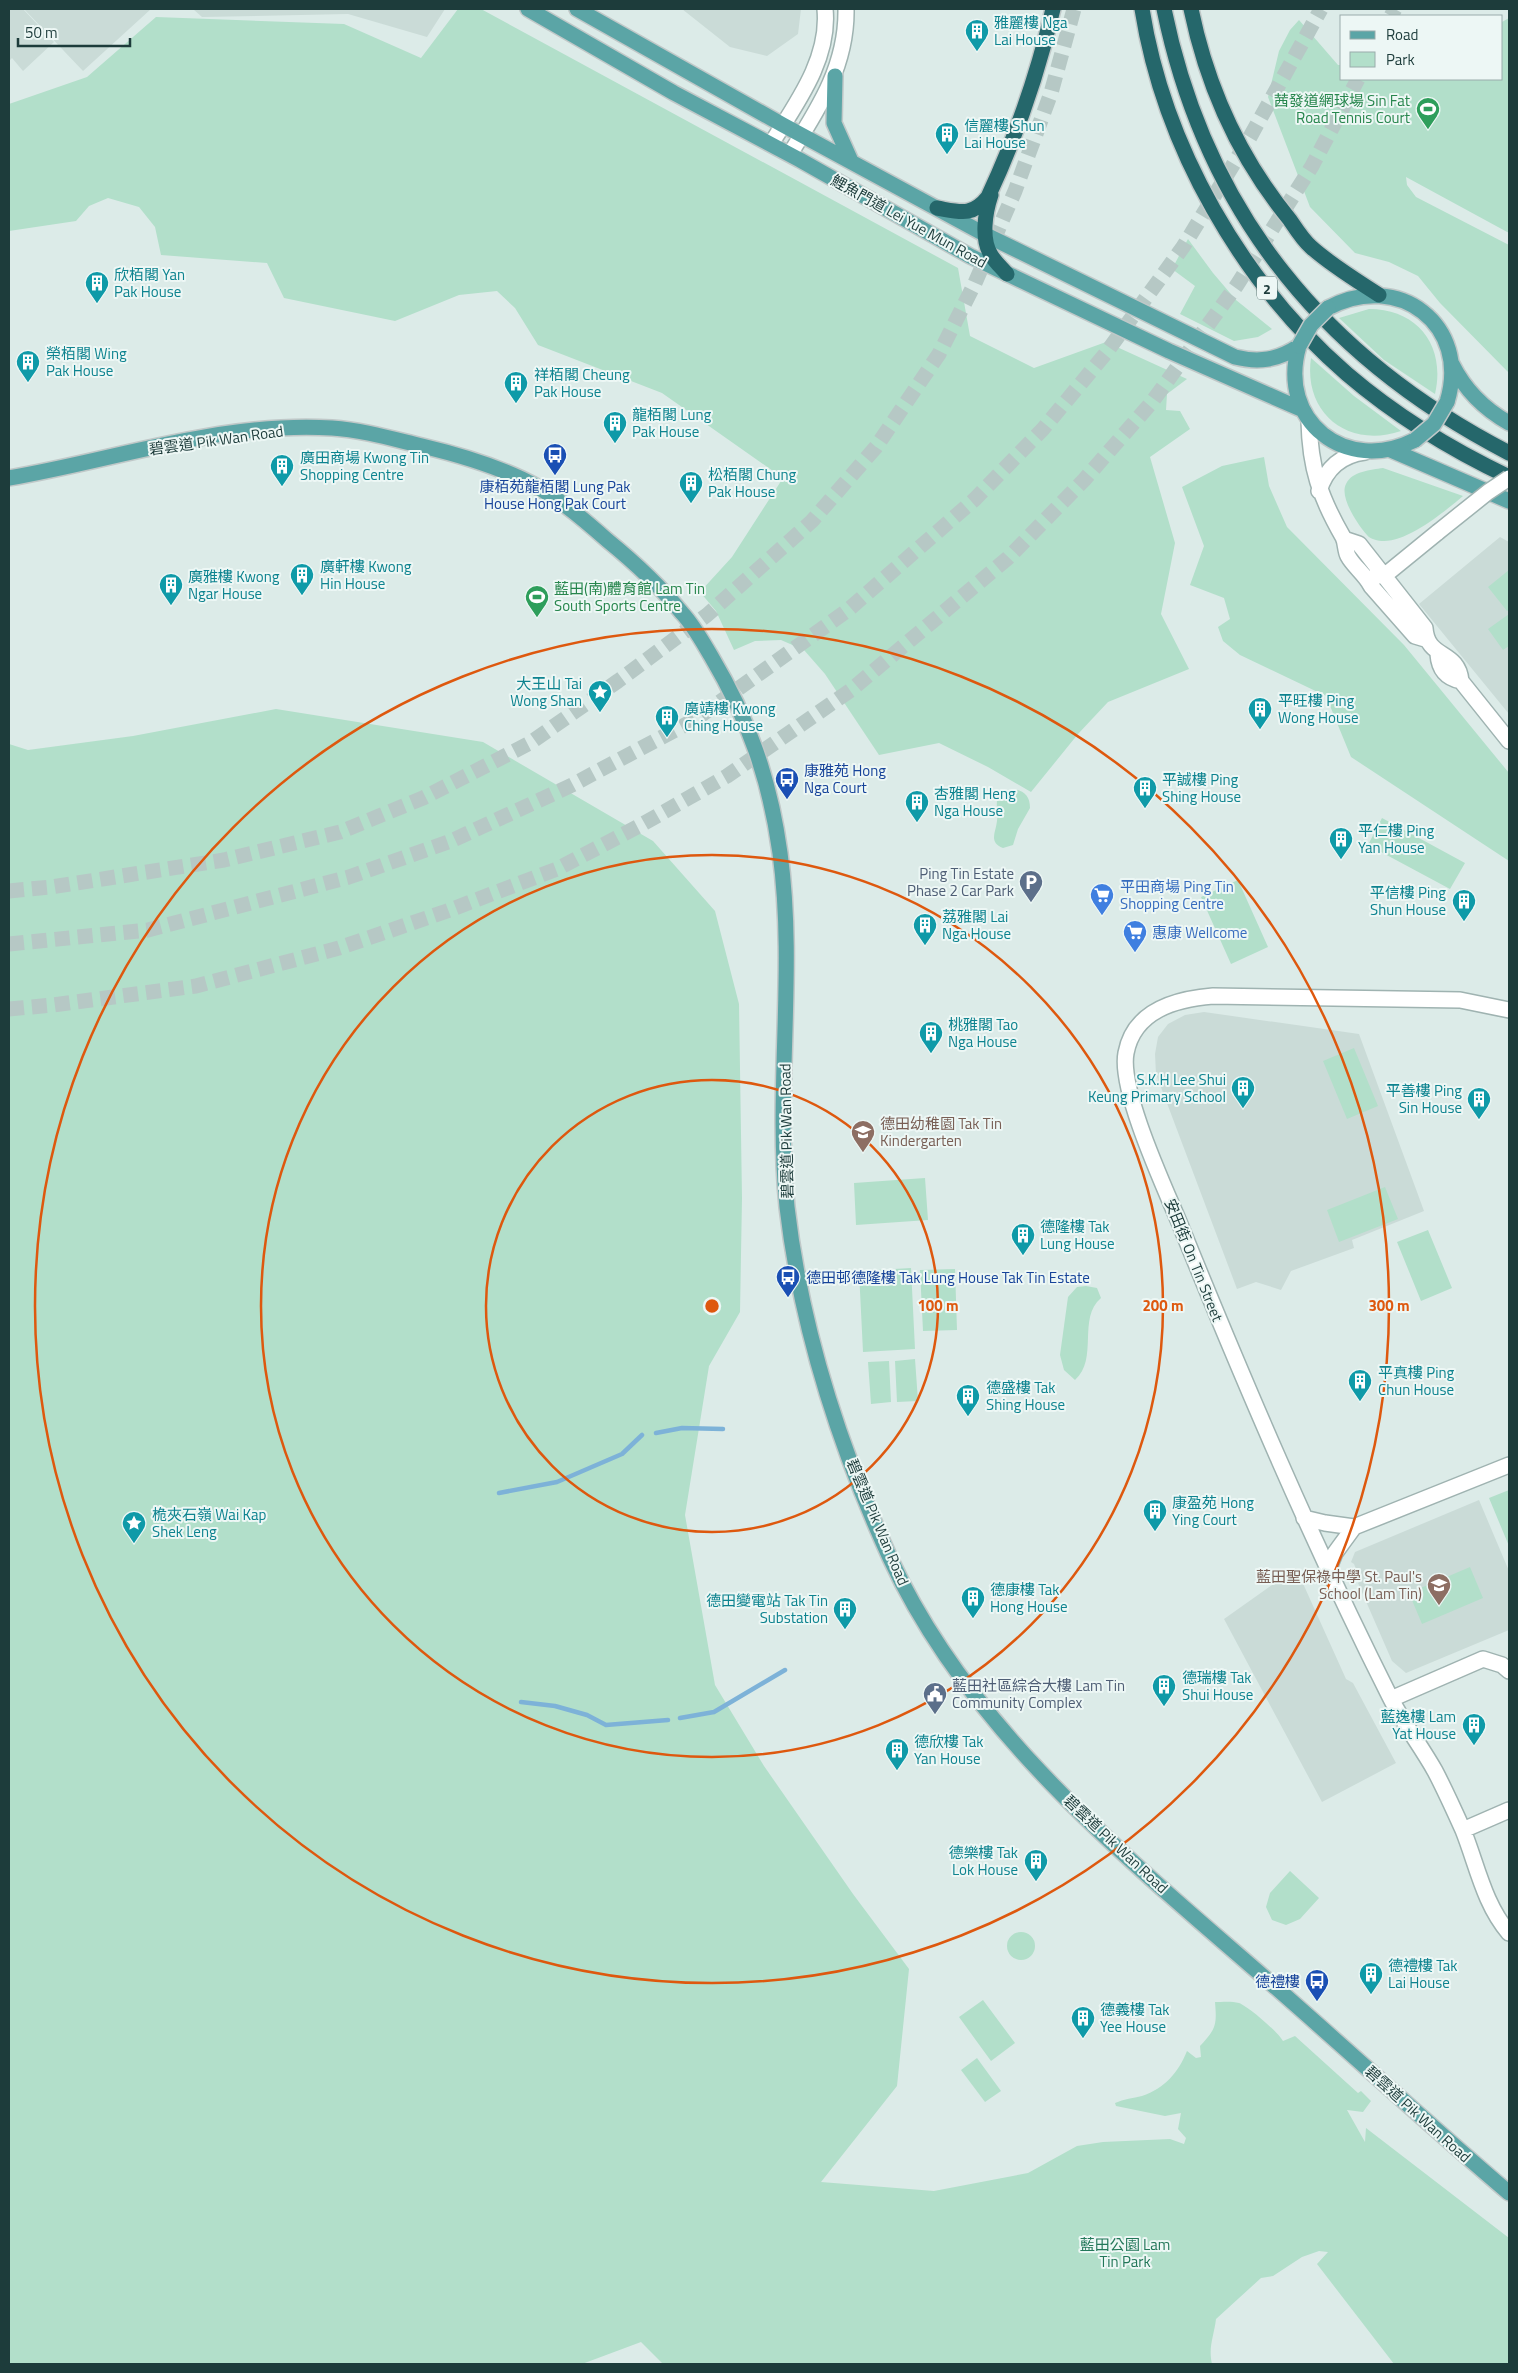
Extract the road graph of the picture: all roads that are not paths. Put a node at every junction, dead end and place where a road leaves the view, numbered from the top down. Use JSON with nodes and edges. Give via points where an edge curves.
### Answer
{"nodes":[{"id":1,"x":528,"y":9,"type":"edge"},
{"id":2,"x":577,"y":9,"type":"edge"},
{"id":3,"x":825,"y":9,"type":"edge"},
{"id":4,"x":846,"y":9,"type":"edge"},
{"id":5,"x":1053,"y":9,"type":"edge"},
{"id":6,"x":1142,"y":9,"type":"edge"},
{"id":7,"x":1164,"y":9,"type":"edge"},
{"id":8,"x":1191,"y":9,"type":"edge"},
{"id":9,"x":835,"y":76,"type":"junction"},
{"id":10,"x":783,"y":125,"type":"junction"},
{"id":11,"x":802,"y":136,"type":"junction"},
{"id":12,"x":771,"y":144,"type":"junction"},
{"id":13,"x":790,"y":154,"type":"junction"},
{"id":14,"x":851,"y":162,"type":"junction"},
{"id":15,"x":994,"y":185,"type":"junction"},
{"id":16,"x":937,"y":208,"type":"junction"},
{"id":17,"x":986,"y":235,"type":"junction"},
{"id":18,"x":1007,"y":274,"type":"junction"},
{"id":19,"x":1379,"y":295,"type":"junction"},
{"id":20,"x":1299,"y":346,"type":"junction"},
{"id":21,"x":1452,"y":363,"type":"junction"},
{"id":22,"x":1306,"y":415,"type":"junction"},
{"id":23,"x":1509,"y":423,"type":"edge"},
{"id":24,"x":1391,"y":450,"type":"junction"},
{"id":25,"x":1365,"y":452,"type":"junction"},
{"id":26,"x":1509,"y":453,"type":"edge"},
{"id":27,"x":1509,"y":477,"type":"edge"},
{"id":28,"x":9,"y":478,"type":"edge"},
{"id":29,"x":1319,"y":491,"type":"junction"},
{"id":30,"x":1509,"y":501,"type":"edge"},
{"id":31,"x":1344,"y":539,"type":"junction"},
{"id":32,"x":1366,"y":576,"type":"junction"},
{"id":33,"x":1384,"y":576,"type":"junction"},
{"id":34,"x":1426,"y":639,"type":"junction"},
{"id":35,"x":1509,"y":741,"type":"edge"},
{"id":36,"x":1509,"y":1010,"type":"edge"},
{"id":37,"x":1509,"y":1465,"type":"edge"},
{"id":38,"x":1304,"y":1518,"type":"junction"},
{"id":39,"x":1354,"y":1527,"type":"junction"},
{"id":40,"x":1329,"y":1568,"type":"junction"},
{"id":41,"x":1509,"y":1671,"type":"edge"},
{"id":42,"x":1391,"y":1699,"type":"junction"},
{"id":43,"x":1509,"y":1810,"type":"edge"},
{"id":44,"x":1463,"y":1830,"type":"junction"},
{"id":45,"x":1509,"y":1933,"type":"edge"},
{"id":46,"x":1509,"y":2193,"type":"edge"}],
"edges":[{"from":1,"to":12,"type":"main road","name":"鯉魚門道 Lei Yue Mun Road","via":[[674,93]]},
{"from":2,"to":10,"type":"main road","name":"鯉魚門道 Lei Yue Mun Road"},
{"from":3,"to":10,"type":"street","via":[[822,46],[815,68]]},
{"from":4,"to":9,"type":"street","via":[[844,41]]},
{"from":5,"to":15,"type":"highway","via":[[1024,109]]},
{"from":6,"to":27,"type":"highway","number":"2","via":[[1160,82],[1185,149],[1217,215],[1271,293],[1319,347],[1368,390],[1410,421]]},
{"from":7,"to":26,"type":"highway","number":"2","via":[[1180,76],[1204,141],[1266,250],[1347,343],[1384,375],[1473,434]]},
{"from":8,"to":19,"type":"highway","via":[[1216,95],[1260,182],[1310,247]]},
{"from":9,"to":11,"type":"street"},
{"from":9,"to":14,"type":"main road","via":[[834,123]]},
{"from":10,"to":11,"type":"main road","name":"鯉魚門道 Lei Yue Mun Road"},
{"from":10,"to":12,"type":"street"},
{"from":11,"to":13,"type":"street"},
{"from":11,"to":14,"type":"main road","name":"鯉魚門道 Lei Yue Mun Road"},
{"from":12,"to":13,"type":"main road","name":"鯉魚門道 Lei Yue Mun Road"},
{"from":13,"to":18,"type":"main road","name":"鯉魚門道 Lei Yue Mun Road"},
{"from":14,"to":16,"type":"main road","name":"鯉魚門道 Lei Yue Mun Road"},
{"from":15,"to":16,"type":"highway","via":[[981,206],[970,212]]},
{"from":15,"to":17,"type":"highway","via":[[986,213]]},
{"from":16,"to":17,"type":"main road","name":"鯉魚門道 Lei Yue Mun Road"},
{"from":17,"to":18,"type":"highway","via":[[991,255]]},
{"from":17,"to":20,"type":"main road","name":"鯉魚門道 Lei Yue Mun Road","via":[[1235,357],[1266,360],[1285,355]]},
{"from":18,"to":22,"type":"main road","name":"鯉魚門道 Lei Yue Mun Road"},
{"from":19,"to":20,"type":"main road","bridge":true,"via":[[1353,297],[1328,308],[1311,325]]},
{"from":19,"to":21,"type":"main road","via":[[1405,301],[1428,316],[1444,337]]},
{"from":20,"to":22,"type":"main road","via":[[1294,372],[1298,398]]},
{"from":21,"to":23,"type":"main road","via":[[1473,396]]},
{"from":21,"to":24,"type":"main road","bridge":true,"via":[[1451,389],[1434,424],[1415,440]]},
{"from":22,"to":25,"type":"main road","via":[[1318,430],[1340,445]]},
{"from":22,"to":29,"type":"street"},
{"from":24,"to":25,"type":"main road"},
{"from":24,"to":30,"type":"main road"},
{"from":25,"to":29,"type":"street","via":[[1349,455],[1335,464]]},
{"from":27,"to":33,"type":"street","bridge":true},
{"from":28,"to":46,"type":"main road","name":"碧雲道 Pik Wan Road","via":[[187,440],[235,434],[331,428],[368,434],[468,459],[518,477],[542,490],[638,566],[683,614],[723,676],[747,723],[763,768],[780,851],[787,943],[783,1101],[788,1208],[809,1328],[824,1379],[858,1480],[901,1580],[979,1700],[1082,1814]]},
{"from":29,"to":31,"type":"street"},
{"from":31,"to":32,"type":"street","via":[[1347,555]]},
{"from":31,"to":33,"type":"street","via":[[1360,544]]},
{"from":32,"to":33,"type":"street"},
{"from":32,"to":34,"type":"street","via":[[1415,636]]},
{"from":33,"to":34,"type":"street","via":[[1425,628]]},
{"from":34,"to":35,"type":"street","via":[[1438,654],[1438,664],[1450,679],[1460,681]]},
{"from":36,"to":38,"type":"street","name":"安田街 On Tin Street","via":[[1460,1000],[1213,996],[1184,998],[1163,1006],[1146,1016],[1133,1031],[1125,1054],[1127,1086],[1133,1104],[1219,1320]]},
{"from":37,"to":39,"type":"street"},
{"from":38,"to":39,"type":"street"},
{"from":38,"to":40,"type":"street","name":"安田街 On Tin Street"},
{"from":39,"to":40,"type":"street","via":[[1335,1553]]},
{"from":40,"to":42,"type":"street","name":"安田街 On Tin Street"},
{"from":41,"to":42,"type":"street","via":[[1502,1665],[1483,1659]]},
{"from":42,"to":44,"type":"street","name":"安田街 On Tin Street","via":[[1435,1772]]},
{"from":43,"to":44,"type":"street"},
{"from":44,"to":45,"type":"street","name":"安田街 On Tin Street","via":[[1492,1908]]}]}
